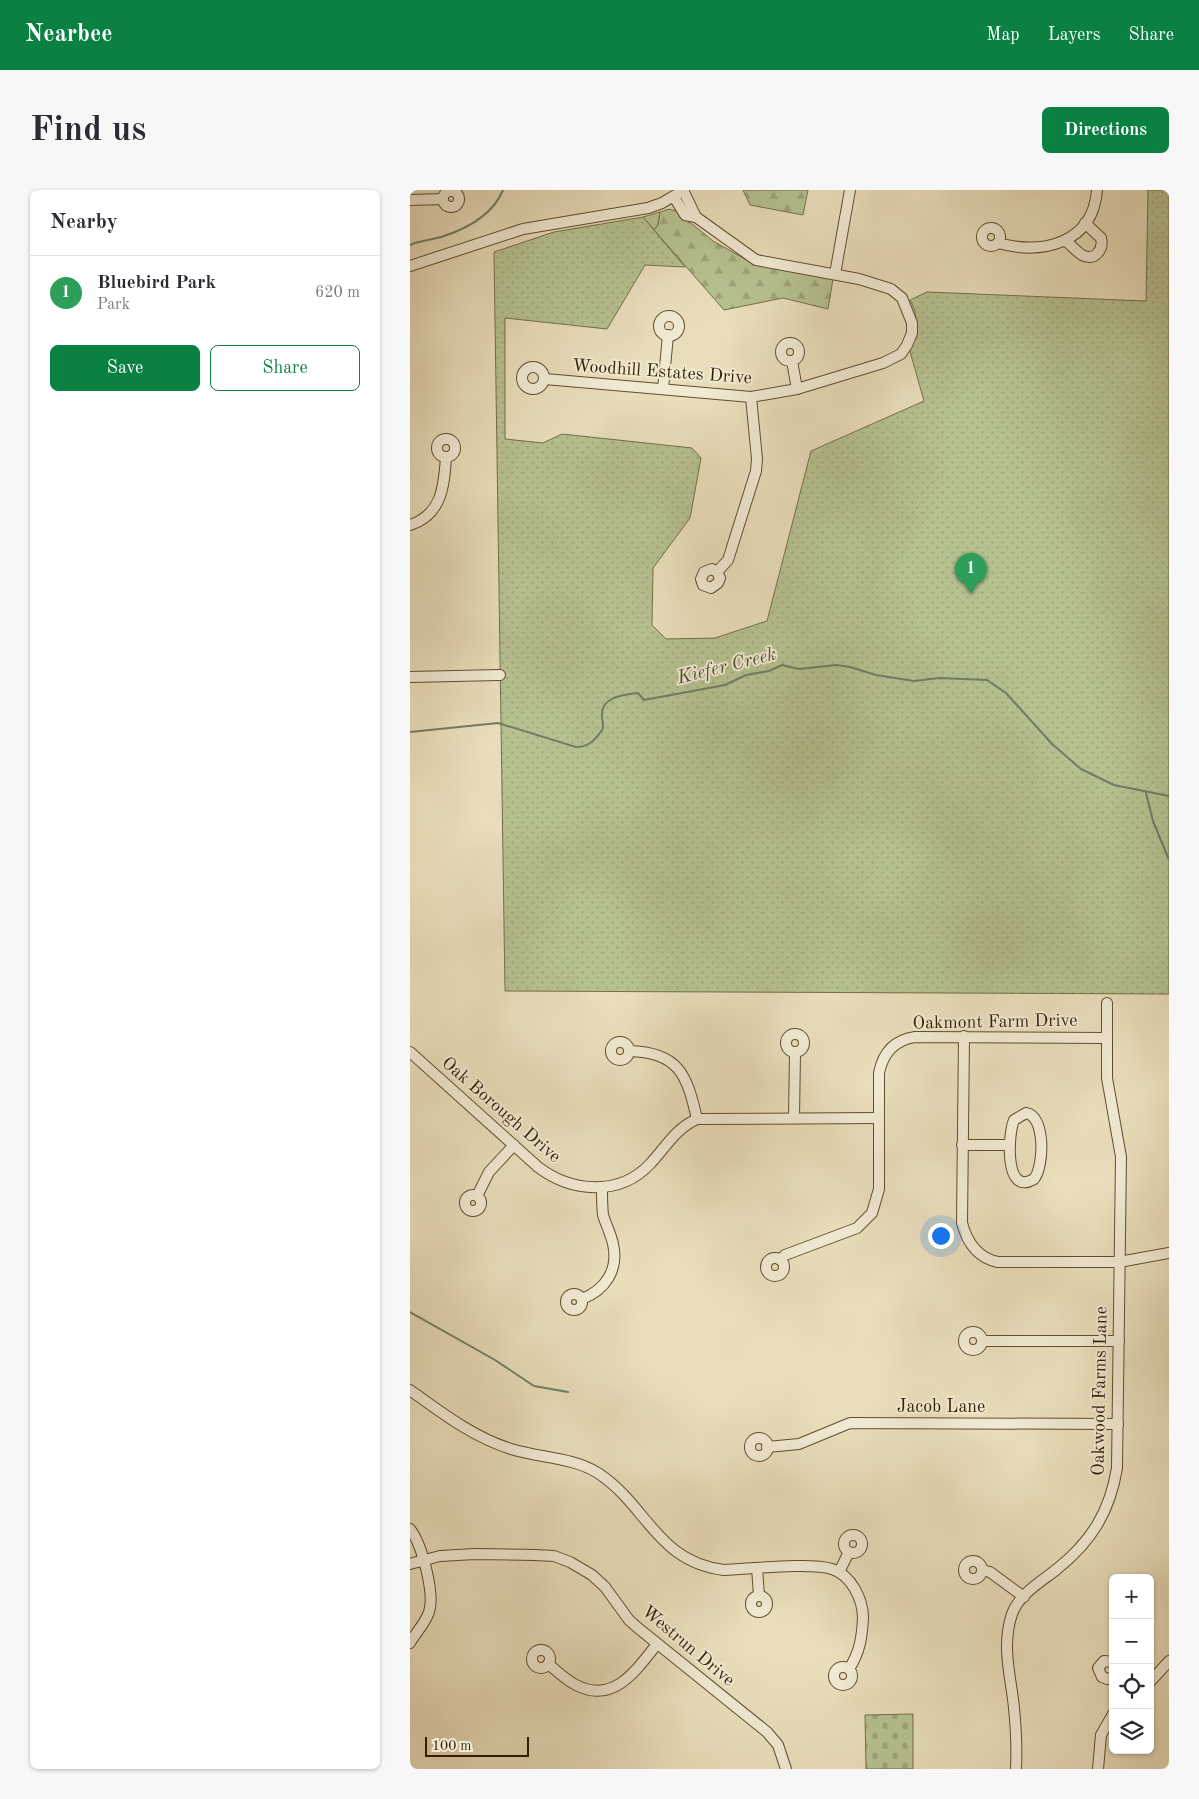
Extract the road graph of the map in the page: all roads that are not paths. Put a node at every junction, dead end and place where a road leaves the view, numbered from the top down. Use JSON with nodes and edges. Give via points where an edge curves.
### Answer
{"nodes":[{"id":1,"x":683,"y":190,"type":"edge"},
{"id":2,"x":850,"y":190,"type":"edge"},
{"id":3,"x":1097,"y":190,"type":"edge"},
{"id":4,"x":674,"y":197,"type":"junction"},
{"id":5,"x":443,"y":199,"type":"dead end"},
{"id":6,"x":410,"y":200,"type":"edge"},
{"id":7,"x":696,"y":217,"type":"junction"},
{"id":8,"x":1085,"y":223,"type":"junction"},
{"id":9,"x":1066,"y":241,"type":"junction"},
{"id":10,"x":998,"y":243,"type":"dead end"},
{"id":11,"x":410,"y":266,"type":"edge"},
{"id":12,"x":835,"y":274,"type":"junction"},
{"id":13,"x":668,"y":335,"type":"dead end"},
{"id":14,"x":792,"y":361,"type":"dead end"},
{"id":15,"x":545,"y":379,"type":"dead end"},
{"id":16,"x":663,"y":389,"type":"junction"},
{"id":17,"x":797,"y":389,"type":"junction"},
{"id":18,"x":751,"y":397,"type":"junction"},
{"id":19,"x":446,"y":457,"type":"dead end"},
{"id":20,"x":410,"y":525,"type":"edge"},
{"id":21,"x":703,"y":585,"type":"dead end"},
{"id":22,"x":500,"y":676,"type":"dead end"},
{"id":23,"x":410,"y":677,"type":"edge"},
{"id":24,"x":1107,"y":1003,"type":"dead end"},
{"id":25,"x":964,"y":1036,"type":"junction"},
{"id":26,"x":1106,"y":1038,"type":"junction"},
{"id":27,"x":629,"y":1051,"type":"dead end"},
{"id":28,"x":795,"y":1052,"type":"dead end"},
{"id":29,"x":412,"y":1058,"type":"edge"},
{"id":30,"x":697,"y":1118,"type":"junction"},
{"id":31,"x":794,"y":1118,"type":"junction"},
{"id":32,"x":879,"y":1118,"type":"junction"},
{"id":33,"x":514,"y":1145,"type":"junction"},
{"id":34,"x":962,"y":1145,"type":"junction"},
{"id":35,"x":1010,"y":1145,"type":"junction"},
{"id":36,"x":602,"y":1188,"type":"junction"},
{"id":37,"x":477,"y":1196,"type":"dead end"},
{"id":38,"x":1169,"y":1254,"type":"edge"},
{"id":39,"x":780,"y":1260,"type":"dead end"},
{"id":40,"x":1119,"y":1262,"type":"junction"},
{"id":41,"x":582,"y":1299,"type":"dead end"},
{"id":42,"x":982,"y":1341,"type":"dead end"},
{"id":43,"x":1119,"y":1341,"type":"junction"},
{"id":44,"x":410,"y":1390,"type":"edge"},
{"id":45,"x":1118,"y":1424,"type":"junction"},
{"id":46,"x":768,"y":1447,"type":"dead end"},
{"id":47,"x":410,"y":1529,"type":"edge"},
{"id":48,"x":849,"y":1552,"type":"dead end"},
{"id":49,"x":422,"y":1560,"type":"junction"},
{"id":50,"x":410,"y":1564,"type":"edge"},
{"id":51,"x":757,"y":1568,"type":"junction"},
{"id":52,"x":982,"y":1570,"type":"dead end"},
{"id":53,"x":839,"y":1572,"type":"junction"},
{"id":54,"x":759,"y":1595,"type":"dead end"},
{"id":55,"x":1024,"y":1597,"type":"junction"},
{"id":56,"x":410,"y":1642,"type":"edge"},
{"id":57,"x":657,"y":1644,"type":"junction"},
{"id":58,"x":1169,"y":1661,"type":"edge"},
{"id":59,"x":1109,"y":1662,"type":"edge"},
{"id":60,"x":548,"y":1664,"type":"dead end"},
{"id":61,"x":849,"y":1668,"type":"dead end"},
{"id":62,"x":1154,"y":1678,"type":"edge"},
{"id":63,"x":1109,"y":1679,"type":"edge"},
{"id":64,"x":1109,"y":1721,"type":"edge"},
{"id":65,"x":786,"y":1769,"type":"edge"},
{"id":66,"x":1016,"y":1769,"type":"edge"},
{"id":67,"x":1098,"y":1769,"type":"edge"}],
"edges":[{"from":1,"to":4,"type":"street"},
{"from":1,"to":7,"type":"street"},
{"from":2,"to":12,"type":"street"},
{"from":3,"to":8,"type":"street","via":[[1093,209]]},
{"from":4,"to":7,"type":"street","name":"Woodhill Estates Drive","via":[[681,212]]},
{"from":4,"to":11,"type":"street","via":[[637,211],[523,229]]},
{"from":5,"to":6,"type":"street"},
{"from":7,"to":12,"type":"street","name":"Woodhill Estates Drive","via":[[756,260]]},
{"from":8,"to":9,"type":"street"},
{"from":8,"to":9,"type":"street","via":[[1101,238],[1100,251],[1092,257],[1082,255]]},
{"from":9,"to":10,"type":"street","via":[[1037,248],[1015,248]]},
{"from":12,"to":17,"type":"street","name":"Woodhill Estates Drive","via":[[891,288],[902,298],[912,323],[912,334],[904,349],[893,359]]},
{"from":13,"to":16,"type":"street"},
{"from":14,"to":17,"type":"street"},
{"from":15,"to":16,"type":"street","name":"Woodhill Estates Drive"},
{"from":16,"to":18,"type":"street","name":"Woodhill Estates Drive"},
{"from":17,"to":18,"type":"street","name":"Woodhill Estates Drive"},
{"from":18,"to":21,"type":"street","via":[[756,471],[728,560],[717,572],[720,578],[716,586]]},
{"from":19,"to":20,"type":"street","via":[[444,487],[436,507]]},
{"from":22,"to":23,"type":"street"},
{"from":24,"to":26,"type":"street","name":"Oakwood Farms Lane"},
{"from":25,"to":26,"type":"street","name":"Oakmont Farm Drive"},
{"from":25,"to":32,"type":"street","name":"Oakmont Farm Drive","via":[[906,1038],[890,1049],[879,1074]]},
{"from":25,"to":34,"type":"street"},
{"from":26,"to":40,"type":"street","name":"Oakwood Farms Lane","via":[[1108,1090],[1122,1158]]},
{"from":27,"to":30,"type":"street","via":[[661,1055],[677,1065],[690,1088]]},
{"from":28,"to":31,"type":"street"},
{"from":29,"to":33,"type":"street","name":"Oak Borough Drive"},
{"from":30,"to":31,"type":"street"},
{"from":30,"to":36,"type":"street","name":"Oak Borough Drive","via":[[681,1127],[650,1165],[629,1179]]},
{"from":31,"to":32,"type":"street"},
{"from":32,"to":39,"type":"street","name":"Oakmont Farm Drive","via":[[879,1189],[872,1213],[857,1228],[785,1255]]},
{"from":33,"to":36,"type":"street","name":"Oak Borough Drive","via":[[550,1176],[562,1182]]},
{"from":33,"to":37,"type":"street","via":[[489,1172]]},
{"from":34,"to":35,"type":"street"},
{"from":34,"to":40,"type":"street","via":[[962,1223],[969,1241],[983,1256],[998,1262]]},
{"from":35,"to":35,"type":"street","via":[[1011,1170],[1015,1177],[1025,1182],[1034,1179],[1040,1167],[1040,1129],[1031,1114],[1021,1114],[1014,1120]]},
{"from":36,"to":41,"type":"street","via":[[603,1213],[614,1246],[614,1264],[603,1286]]},
{"from":38,"to":40,"type":"street"},
{"from":40,"to":43,"type":"street","name":"Oakwood Farms Lane"},
{"from":42,"to":43,"type":"street"},
{"from":43,"to":45,"type":"street","name":"Oakwood Farms Lane"},
{"from":44,"to":51,"type":"street","via":[[467,1430],[499,1445],[575,1463],[598,1473],[622,1494],[666,1544],[685,1558],[712,1569]]},
{"from":45,"to":46,"type":"street","name":"Jacob Lane","via":[[850,1424],[798,1444]]},
{"from":45,"to":55,"type":"street","name":"Oakwood Farms Lane","via":[[1118,1468],[1099,1525],[1089,1540],[1035,1584]]},
{"from":47,"to":49,"type":"street"},
{"from":48,"to":53,"type":"street"},
{"from":49,"to":50,"type":"street","name":"Westrun Drive"},
{"from":49,"to":56,"type":"street","via":[[431,1604],[423,1625]]},
{"from":49,"to":57,"type":"street","name":"Westrun Drive","via":[[475,1554],[554,1556],[596,1578],[629,1620]]},
{"from":51,"to":53,"type":"street","via":[[819,1567]]},
{"from":51,"to":54,"type":"street"},
{"from":52,"to":55,"type":"street","via":[[990,1572]]},
{"from":53,"to":61,"type":"street","via":[[854,1588],[863,1609],[860,1648]]},
{"from":55,"to":66,"type":"street","name":"Oakwood Farms Lane","via":[[1013,1612],[1006,1646],[1014,1708]]},
{"from":57,"to":60,"type":"street","via":[[627,1680],[602,1691],[575,1685]]},
{"from":57,"to":65,"type":"street","name":"Westrun Drive","via":[[768,1732],[778,1745]]},
{"from":58,"to":62,"type":"street"},
{"from":59,"to":63,"type":"street","via":[[1104,1661],[1098,1668],[1102,1676]]},
{"from":64,"to":67,"type":"street","via":[[1101,1735]]}]}
